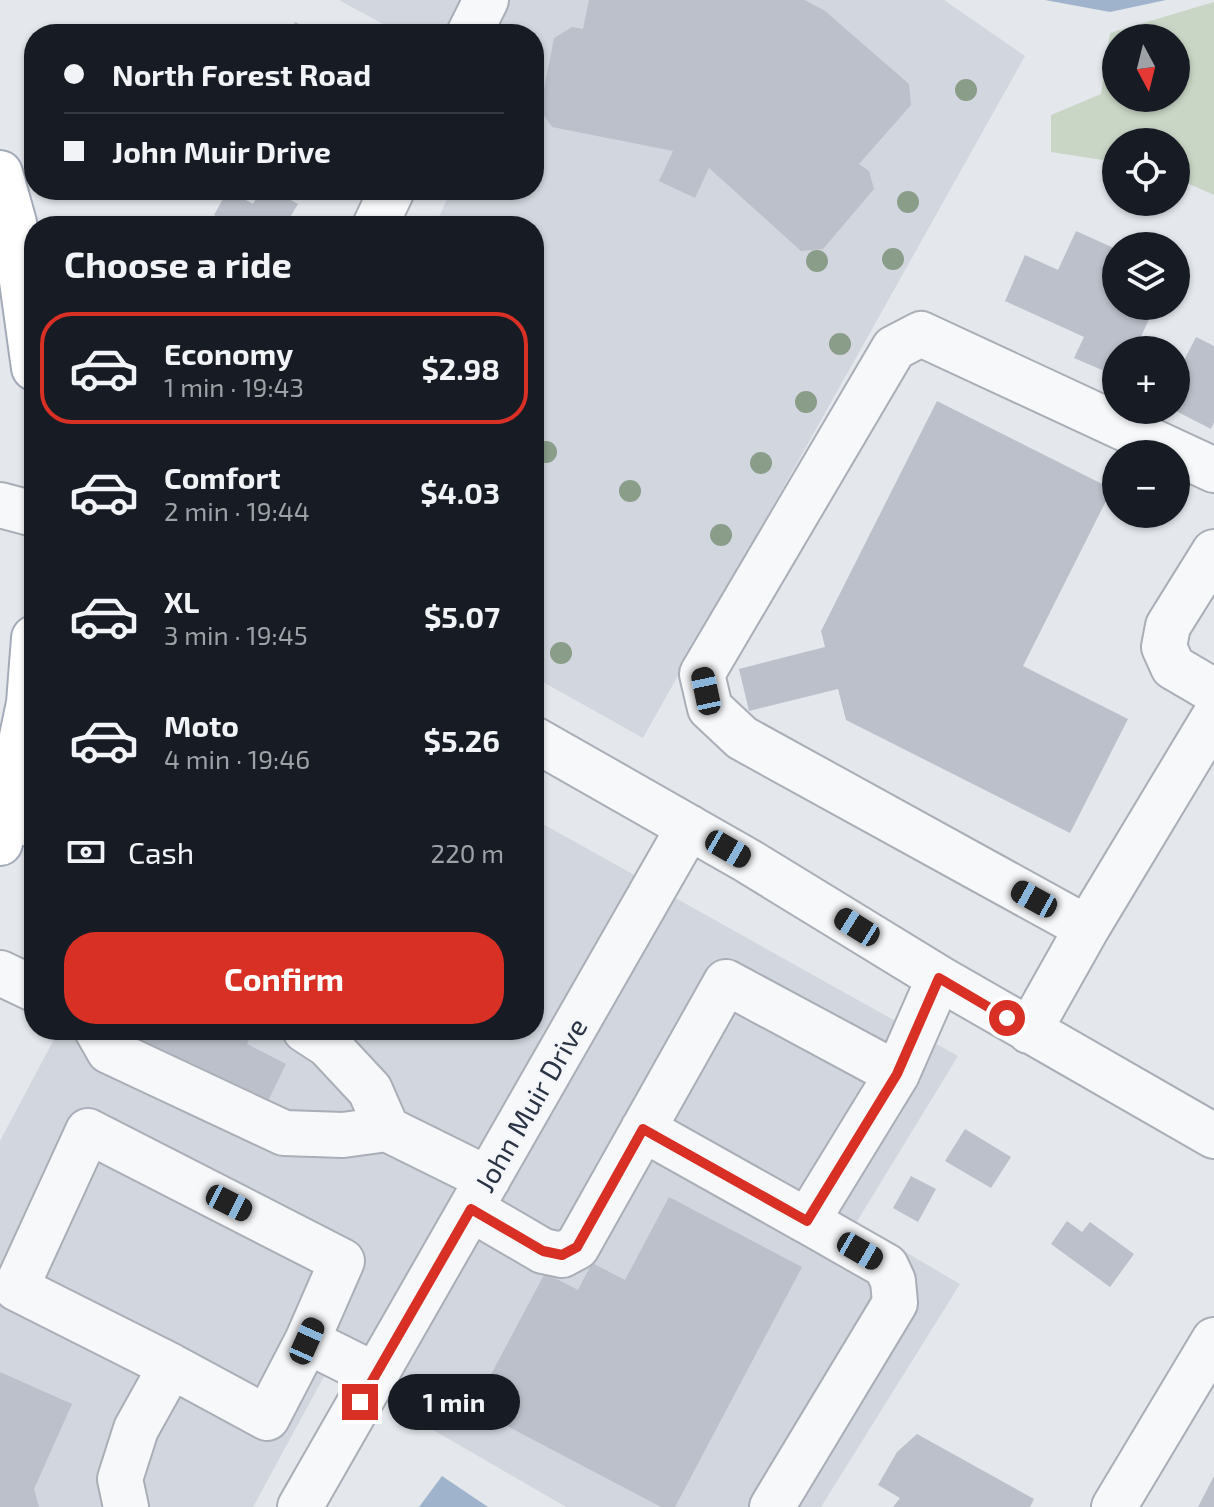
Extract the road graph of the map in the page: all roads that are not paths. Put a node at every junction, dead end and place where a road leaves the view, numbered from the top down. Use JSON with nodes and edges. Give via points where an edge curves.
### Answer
{"nodes":[{"id":1,"x":486,"y":0,"type":"edge"},
{"id":2,"x":474,"y":24,"type":"edge"},
{"id":3,"x":0,"y":173,"type":"edge"},
{"id":4,"x":24,"y":296,"type":"edge"},
{"id":5,"x":1214,"y":470,"type":"edge"},
{"id":6,"x":0,"y":505,"type":"edge"},
{"id":7,"x":24,"y":511,"type":"edge"},
{"id":8,"x":1214,"y":552,"type":"edge"},
{"id":9,"x":1214,"y":691,"type":"edge"},
{"id":10,"x":1214,"y":717,"type":"edge"},
{"id":11,"x":24,"y":742,"type":"edge"},
{"id":12,"x":544,"y":745,"type":"edge"},
{"id":13,"x":689,"y":827,"type":"junction"},
{"id":14,"x":13,"y":829,"type":"edge"},
{"id":15,"x":1087,"y":928,"type":"junction"},
{"id":16,"x":0,"y":973,"type":"edge"},
{"id":17,"x":939,"y":978,"type":"junction"},
{"id":18,"x":24,"y":984,"type":"edge"},
{"id":19,"x":1029,"y":1031,"type":"junction"},
{"id":20,"x":103,"y":1040,"type":"edge"},
{"id":21,"x":320,"y":1040,"type":"edge"},
{"id":22,"x":897,"y":1074,"type":"junction"},
{"id":23,"x":387,"y":1129,"type":"junction"},
{"id":24,"x":643,"y":1129,"type":"junction"},
{"id":25,"x":1214,"y":1136,"type":"edge"},
{"id":26,"x":480,"y":1194,"type":"junction"},
{"id":27,"x":807,"y":1221,"type":"junction"},
{"id":28,"x":1214,"y":1340,"type":"edge"},
{"id":29,"x":307,"y":1341,"type":"junction"},
{"id":30,"x":171,"y":1366,"type":"junction"},
{"id":31,"x":375,"y":1375,"type":"junction"},
{"id":32,"x":126,"y":1507,"type":"edge"},
{"id":33,"x":300,"y":1507,"type":"edge"},
{"id":34,"x":772,"y":1507,"type":"edge"},
{"id":35,"x":1114,"y":1507,"type":"edge"}],
"edges":[{"from":1,"to":2,"type":"street"},
{"from":3,"to":4,"type":"main road","via":[[14,223]]},
{"from":5,"to":15,"type":"street","via":[[921,334],[894,348],[702,674],[710,708],[742,738]]},
{"from":6,"to":7,"type":"street"},
{"from":8,"to":9,"type":"street","via":[[1168,626],[1164,647],[1173,667]]},
{"from":10,"to":15,"type":"street"},
{"from":11,"to":14,"type":"main road"},
{"from":12,"to":13,"type":"street"},
{"from":13,"to":17,"type":"street"},
{"from":13,"to":26,"type":"street","name":"John Muir Drive"},
{"from":15,"to":19,"type":"street"},
{"from":16,"to":18,"type":"street"},
{"from":17,"to":19,"type":"street"},
{"from":17,"to":22,"type":"street"},
{"from":19,"to":25,"type":"street"},
{"from":20,"to":23,"type":"street","via":[[109,1051],[284,1133],[343,1135]]},
{"from":21,"to":23,"type":"street","via":[[370,1090]]},
{"from":22,"to":24,"type":"street","via":[[726,982]]},
{"from":22,"to":27,"type":"street"},
{"from":23,"to":26,"type":"street"},
{"from":24,"to":26,"type":"street","via":[[577,1247],[562,1255],[543,1251]]},
{"from":24,"to":27,"type":"street"},
{"from":26,"to":31,"type":"street","name":"John Muir Drive"},
{"from":27,"to":34,"type":"street","via":[[886,1266],[895,1303]]},
{"from":28,"to":35,"type":"street"},
{"from":29,"to":30,"type":"street","via":[[267,1418]]},
{"from":29,"to":30,"type":"street","via":[[342,1261],[88,1131],[16,1288]]},
{"from":29,"to":31,"type":"street"},
{"from":30,"to":32,"type":"street","via":[[136,1429],[120,1479]]},
{"from":31,"to":33,"type":"street","name":"John Muir Drive"}]}
